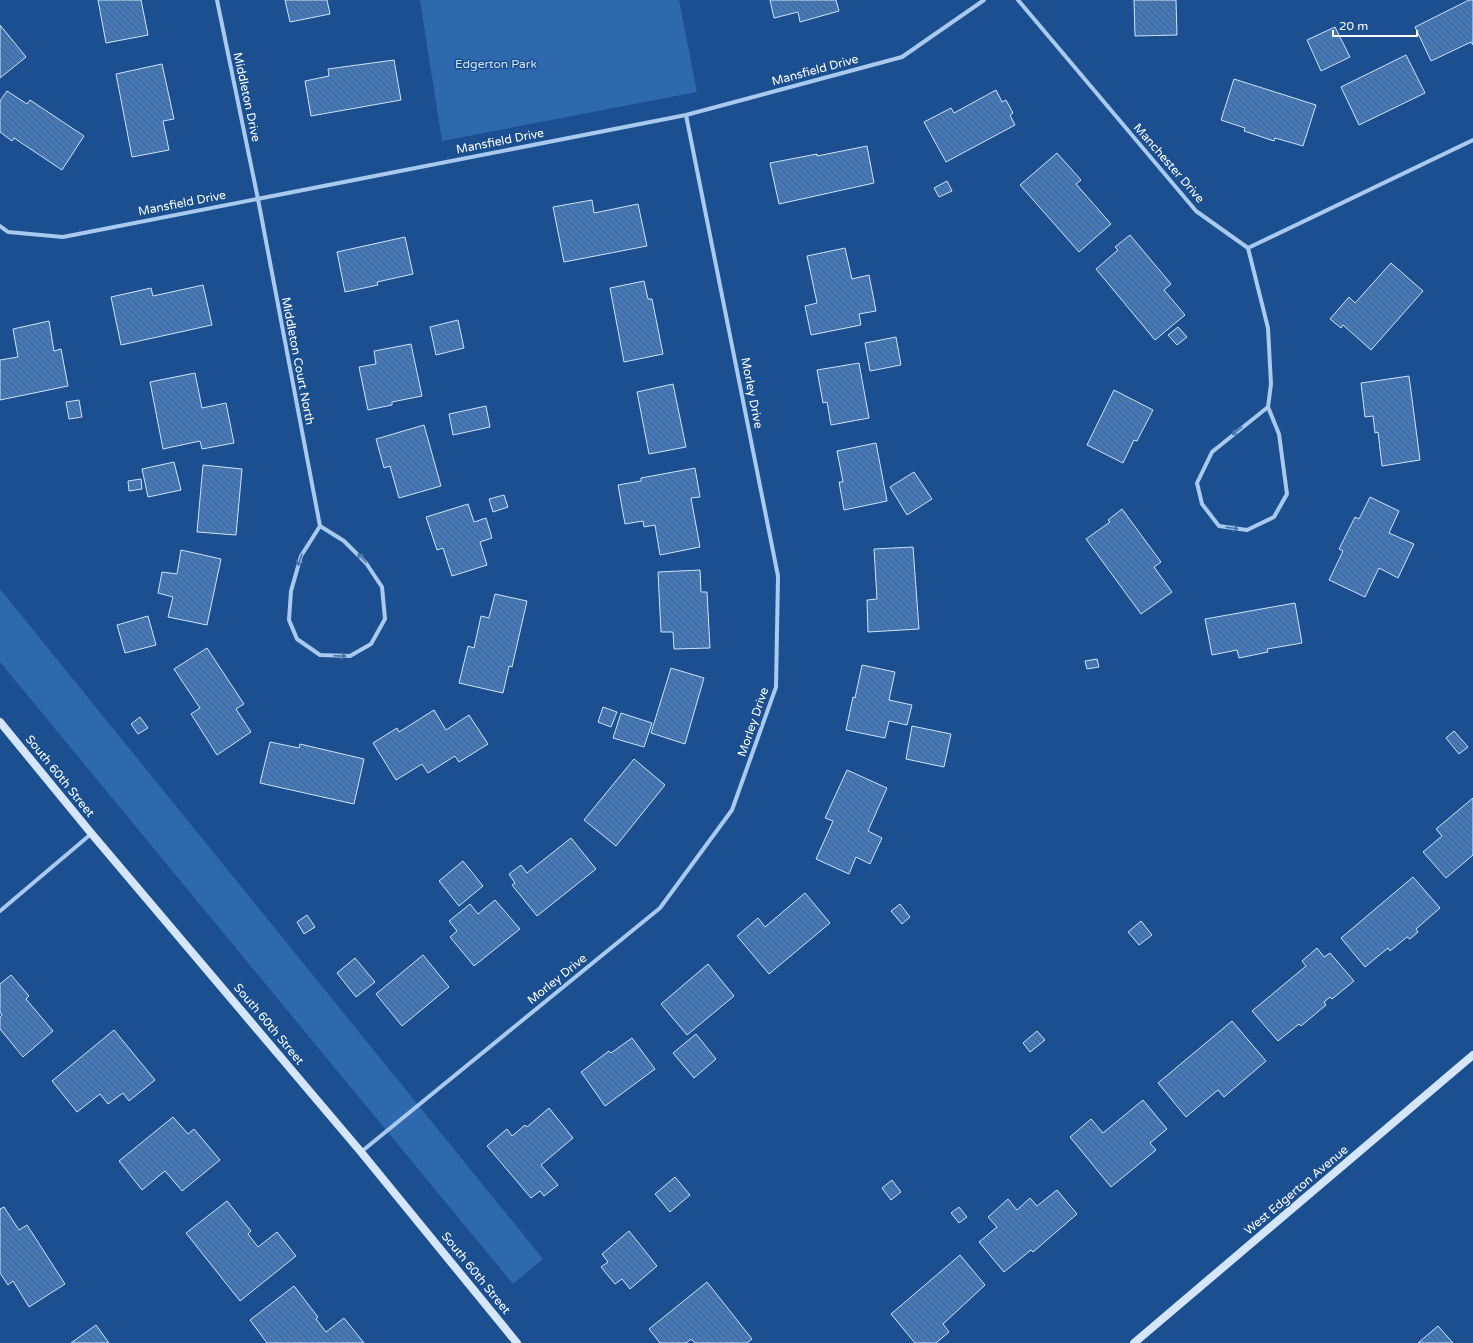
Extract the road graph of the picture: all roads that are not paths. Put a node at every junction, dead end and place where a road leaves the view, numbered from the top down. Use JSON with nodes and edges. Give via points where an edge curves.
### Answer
{"nodes":[{"id":1,"x":217,"y":0,"type":"edge"},
{"id":2,"x":984,"y":0,"type":"edge"},
{"id":3,"x":1018,"y":0,"type":"edge"},
{"id":4,"x":686,"y":115,"type":"junction"},
{"id":5,"x":1473,"y":140,"type":"edge"},
{"id":6,"x":258,"y":199,"type":"junction"},
{"id":7,"x":0,"y":226,"type":"edge"},
{"id":8,"x":1248,"y":248,"type":"junction"},
{"id":9,"x":1268,"y":407,"type":"junction"},
{"id":10,"x":320,"y":526,"type":"junction"},
{"id":11,"x":0,"y":722,"type":"edge"},
{"id":12,"x":91,"y":833,"type":"junction"},
{"id":13,"x":0,"y":911,"type":"edge"},
{"id":14,"x":1473,"y":1055,"type":"edge"},
{"id":15,"x":361,"y":1152,"type":"junction"},
{"id":16,"x":517,"y":1343,"type":"edge"},
{"id":17,"x":1134,"y":1343,"type":"edge"}],
"edges":[{"from":1,"to":6,"type":"street","name":"Middleton Drive"},
{"from":2,"to":4,"type":"street","name":"Mansfield Drive","via":[[902,57]]},
{"from":3,"to":8,"type":"street","name":"Manchester Drive","via":[[1196,211]]},
{"from":4,"to":6,"type":"street","name":"Mansfield Drive"},
{"from":4,"to":15,"type":"street","name":"Morley Drive","via":[[778,576],[776,687],[732,810],[660,908]]},
{"from":5,"to":8,"type":"street"},
{"from":6,"to":7,"type":"street","name":"Mansfield Drive","via":[[63,237],[8,232]]},
{"from":6,"to":10,"type":"street","name":"Middleton Court North"},
{"from":8,"to":9,"type":"street","via":[[1268,328],[1271,384]]},
{"from":9,"to":9,"type":"street","one_way":true,"via":[[1212,452],[1197,483],[1202,504],[1219,526],[1247,530],[1274,517],[1288,494],[1279,434]]},
{"from":10,"to":10,"type":"street","one_way":true,"via":[[301,556],[291,591],[289,620],[297,639],[320,655],[350,656],[371,644],[385,619],[382,587],[366,563],[344,541]]},
{"from":11,"to":12,"type":"street","name":"South 60th Street"},
{"from":12,"to":13,"type":"street"},
{"from":12,"to":15,"type":"street","name":"South 60th Street"},
{"from":14,"to":17,"type":"street","name":"West Edgerton Avenue"},
{"from":15,"to":16,"type":"street","name":"South 60th Street"}]}
